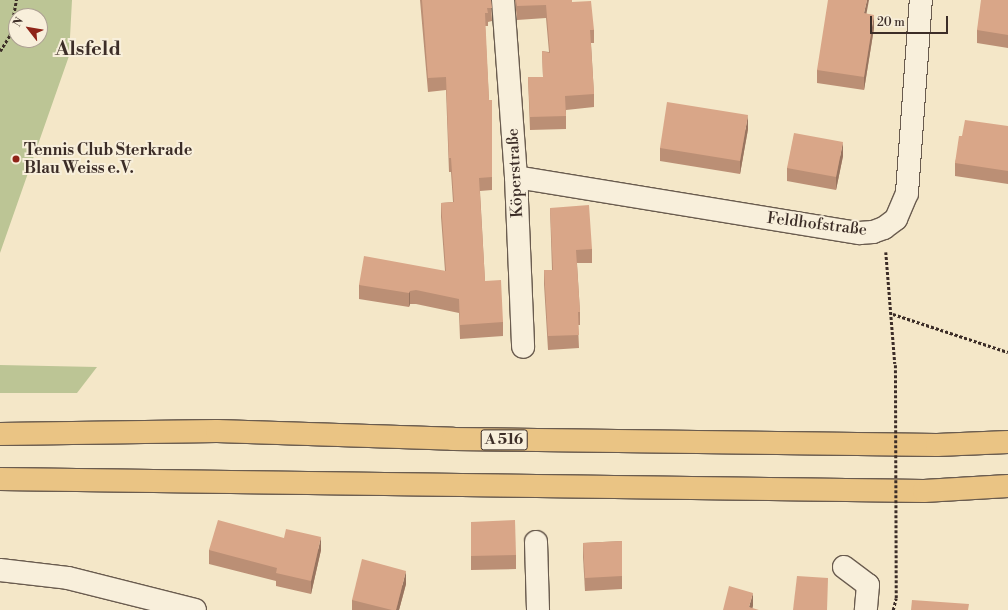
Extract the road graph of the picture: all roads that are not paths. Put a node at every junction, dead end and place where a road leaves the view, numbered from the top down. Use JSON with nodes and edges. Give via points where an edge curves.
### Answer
{"nodes":[{"id":1,"x":503,"y":0,"type":"edge"},
{"id":2,"x":921,"y":0,"type":"edge"},
{"id":3,"x":516,"y":177,"type":"junction"},
{"id":4,"x":523,"y":347,"type":"dead end"},
{"id":5,"x":0,"y":434,"type":"edge"},
{"id":6,"x":1008,"y":442,"type":"edge"},
{"id":7,"x":0,"y":479,"type":"edge"},
{"id":8,"x":1008,"y":486,"type":"edge"},
{"id":9,"x":536,"y":542,"type":"dead end"},
{"id":10,"x":844,"y":566,"type":"dead end"},
{"id":11,"x":0,"y":570,"type":"edge"},
{"id":12,"x":195,"y":610,"type":"edge"},
{"id":13,"x":538,"y":610,"type":"edge"},
{"id":14,"x":866,"y":610,"type":"edge"}],
"edges":[{"from":1,"to":3,"type":"street","name":"Köperstraße"},
{"from":2,"to":3,"type":"street","name":"Feldhofstraße","via":[[907,193],[896,219],[884,228],[858,233]]},
{"from":3,"to":4,"type":"street","name":"Köperstraße"},
{"from":5,"to":6,"type":"highway","number":"A 516","via":[[217,432],[453,439],[937,445]]},
{"from":7,"to":8,"type":"highway","via":[[924,491]]},
{"from":9,"to":13,"type":"street"},
{"from":10,"to":14,"type":"street","via":[[868,585]]},
{"from":11,"to":12,"type":"street","via":[[68,578]]}]}
